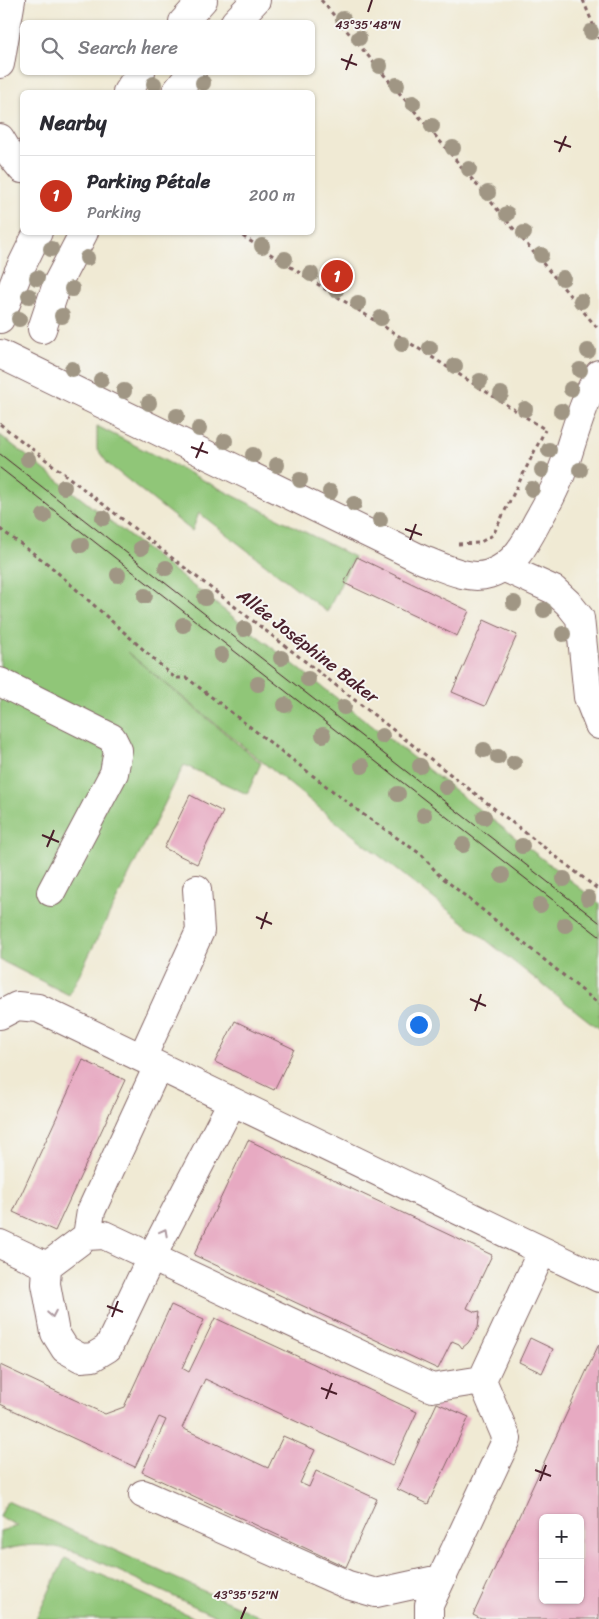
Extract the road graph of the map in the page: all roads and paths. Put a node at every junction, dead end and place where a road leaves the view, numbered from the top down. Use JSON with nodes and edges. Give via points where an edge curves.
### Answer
{"nodes":[{"id":1,"x":11,"y":0,"type":"edge"},
{"id":2,"x":203,"y":0,"type":"edge"},
{"id":3,"x":256,"y":0,"type":"edge"},
{"id":4,"x":321,"y":0,"type":"edge"},
{"id":5,"x":583,"y":0,"type":"edge"},
{"id":6,"x":185,"y":20,"type":"edge"},
{"id":7,"x":237,"y":20,"type":"edge"},
{"id":8,"x":599,"y":39,"type":"edge"},
{"id":9,"x":0,"y":64,"type":"edge"},
{"id":10,"x":139,"y":75,"type":"edge"},
{"id":11,"x":190,"y":75,"type":"edge"},
{"id":12,"x":128,"y":90,"type":"edge"},
{"id":13,"x":178,"y":90,"type":"edge"},
{"id":14,"x":0,"y":138,"type":"edge"},
{"id":15,"x":20,"y":167,"type":"edge"},
{"id":16,"x":37,"y":235,"type":"edge"},
{"id":17,"x":82,"y":235,"type":"edge"},
{"id":18,"x":241,"y":235,"type":"edge"},
{"id":19,"x":0,"y":318,"type":"edge"},
{"id":20,"x":42,"y":329,"type":"dead end"},
{"id":21,"x":599,"y":330,"type":"edge"},
{"id":22,"x":0,"y":354,"type":"edge"},
{"id":23,"x":599,"y":374,"type":"edge"},
{"id":24,"x":0,"y":424,"type":"edge"},
{"id":25,"x":545,"y":430,"type":"junction"},
{"id":26,"x":570,"y":446,"type":"junction"},
{"id":27,"x":0,"y":529,"type":"edge"},
{"id":28,"x":455,"y":544,"type":"dead end"},
{"id":29,"x":503,"y":567,"type":"junction"},
{"id":30,"x":0,"y":682,"type":"edge"},
{"id":31,"x":599,"y":725,"type":"edge"},
{"id":32,"x":197,"y":889,"type":"dead end"},
{"id":33,"x":599,"y":890,"type":"edge"},
{"id":34,"x":51,"y":892,"type":"dead end"},
{"id":35,"x":599,"y":1004,"type":"edge"},
{"id":36,"x":0,"y":1015,"type":"edge"},
{"id":37,"x":150,"y":1062,"type":"junction"},
{"id":38,"x":232,"y":1102,"type":"junction"},
{"id":39,"x":87,"y":1236,"type":"junction"},
{"id":40,"x":0,"y":1244,"type":"edge"},
{"id":41,"x":542,"y":1251,"type":"junction"},
{"id":42,"x":150,"y":1258,"type":"junction"},
{"id":43,"x":47,"y":1266,"type":"junction"},
{"id":44,"x":599,"y":1278,"type":"edge"},
{"id":45,"x":482,"y":1380,"type":"junction"},
{"id":46,"x":143,"y":1494,"type":"dead end"},
{"id":47,"x":440,"y":1579,"type":"junction"},
{"id":48,"x":429,"y":1619,"type":"edge"}],
"edges":[{"from":1,"to":9,"type":"street"},
{"from":2,"to":6,"type":"street"},
{"from":3,"to":7,"type":"street"},
{"from":4,"to":21,"type":"path"},
{"from":5,"to":8,"type":"path"},
{"from":10,"to":12,"type":"street"},
{"from":11,"to":13,"type":"street"},
{"from":14,"to":15,"type":"street"},
{"from":16,"to":19,"type":"street"},
{"from":17,"to":20,"type":"street","via":[[57,284]]},
{"from":18,"to":25,"type":"path"},
{"from":22,"to":29,"type":"street","via":[[423,560],[478,576]]},
{"from":23,"to":26,"type":"street"},
{"from":24,"to":33,"type":"path","name":"Allée Joséphine Baker"},
{"from":25,"to":26,"type":"path"},
{"from":25,"to":28,"type":"path","via":[[493,535],[479,543]]},
{"from":26,"to":29,"type":"street","via":[[555,489],[526,544],[516,558]]},
{"from":27,"to":35,"type":"path","via":[[48,564],[175,678],[187,678],[362,813],[422,855],[438,874]]},
{"from":29,"to":31,"type":"street","via":[[554,590],[580,618],[588,697]]},
{"from":30,"to":34,"type":"street","via":[[112,738],[118,750],[114,774]]},
{"from":32,"to":37,"type":"street","via":[[200,931]]},
{"from":36,"to":37,"type":"street","via":[[17,1006],[38,1008]]},
{"from":37,"to":38,"type":"street"},
{"from":37,"to":39,"type":"street","via":[[91,1211]]},
{"from":38,"to":41,"type":"street"},
{"from":42,"to":38,"type":"street","one_way":true},
{"from":39,"to":42,"type":"street","via":[[104,1235]]},
{"from":39,"to":43,"type":"street"},
{"from":40,"to":43,"type":"street"},
{"from":41,"to":44,"type":"street"},
{"from":41,"to":45,"type":"street"},
{"from":43,"to":42,"type":"street","one_way":true,"via":[[46,1284],[55,1333],[65,1349],[81,1358],[93,1357],[108,1348]]},
{"from":42,"to":45,"type":"street","via":[[432,1388]]},
{"from":45,"to":47,"type":"street","via":[[507,1439]]},
{"from":46,"to":47,"type":"street","via":[[357,1587],[376,1592]]},
{"from":47,"to":48,"type":"street","via":[[429,1606]]}]}
